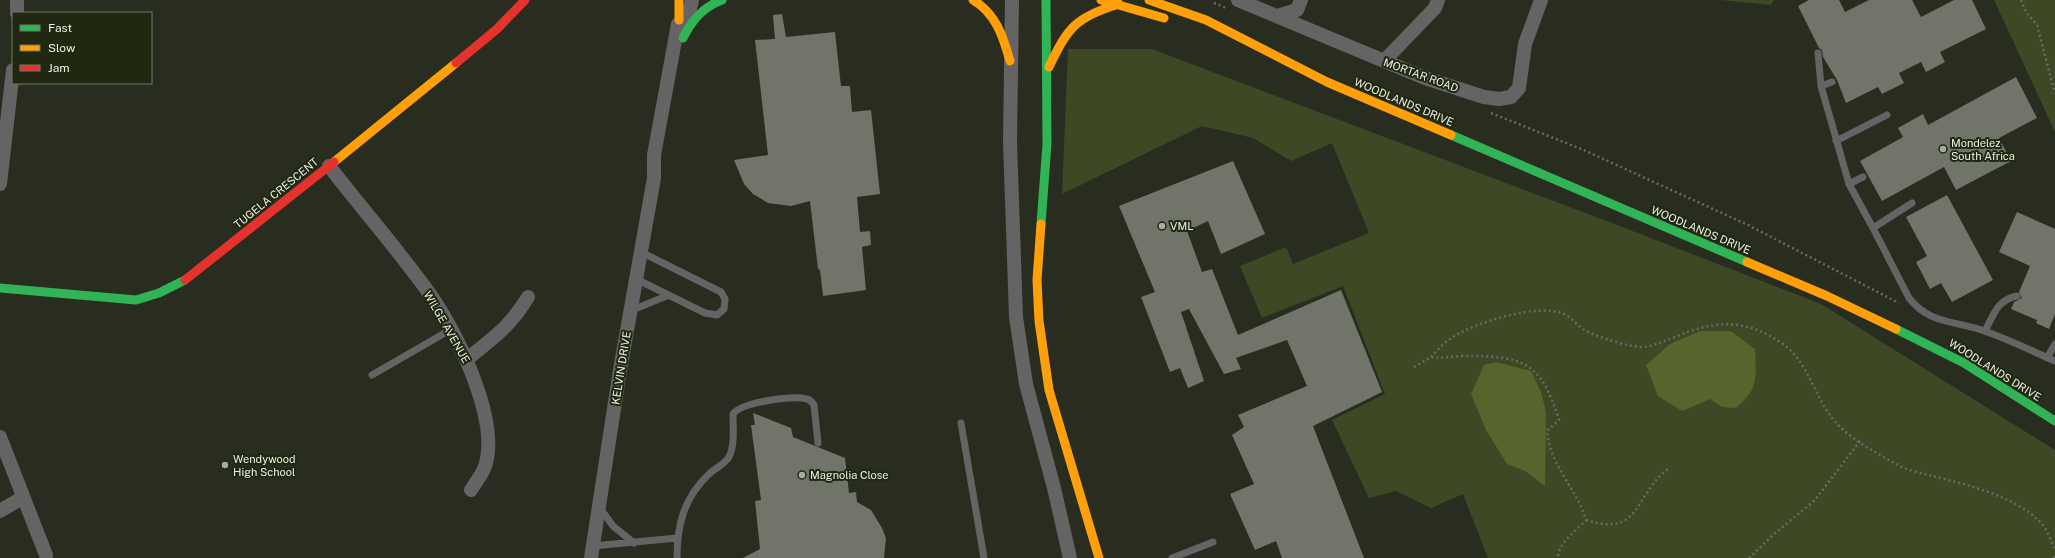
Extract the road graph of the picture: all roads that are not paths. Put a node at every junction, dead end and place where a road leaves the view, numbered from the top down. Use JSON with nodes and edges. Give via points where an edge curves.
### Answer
{"nodes":[{"id":1,"x":17,"y":0,"type":"edge"},
{"id":2,"x":525,"y":0,"type":"edge"},
{"id":3,"x":679,"y":0,"type":"edge"},
{"id":4,"x":684,"y":0,"type":"edge"},
{"id":5,"x":692,"y":0,"type":"edge"},
{"id":6,"x":722,"y":0,"type":"edge"},
{"id":7,"x":973,"y":0,"type":"edge"},
{"id":8,"x":1012,"y":0,"type":"edge"},
{"id":9,"x":1046,"y":0,"type":"edge"},
{"id":10,"x":1101,"y":0,"type":"edge"},
{"id":11,"x":1149,"y":0,"type":"edge"},
{"id":12,"x":1301,"y":0,"type":"edge"},
{"id":13,"x":1438,"y":0,"type":"edge"},
{"id":14,"x":1541,"y":0,"type":"edge"},
{"id":15,"x":1119,"y":4,"type":"junction"},
{"id":16,"x":1233,"y":4,"type":"edge"},
{"id":17,"x":17,"y":12,"type":"edge"},
{"id":18,"x":1277,"y":16,"type":"junction"},
{"id":19,"x":679,"y":20,"type":"junction"},
{"id":20,"x":1172,"y":21,"type":"dead end"},
{"id":21,"x":683,"y":38,"type":"junction"},
{"id":22,"x":1236,"y":46,"type":"dead end"},
{"id":23,"x":1818,"y":54,"type":"dead end"},
{"id":24,"x":1010,"y":61,"type":"junction"},
{"id":25,"x":1384,"y":61,"type":"junction"},
{"id":26,"x":1047,"y":69,"type":"junction"},
{"id":27,"x":12,"y":79,"type":"edge"},
{"id":28,"x":1327,"y":82,"type":"junction"},
{"id":29,"x":1832,"y":82,"type":"dead end"},
{"id":30,"x":1821,"y":86,"type":"junction"},
{"id":31,"x":1887,"y":114,"type":"dead end"},
{"id":32,"x":1836,"y":141,"type":"junction"},
{"id":33,"x":329,"y":166,"type":"junction"},
{"id":34,"x":1863,"y":177,"type":"dead end"},
{"id":35,"x":654,"y":178,"type":"junction"},
{"id":36,"x":0,"y":184,"type":"edge"},
{"id":37,"x":1848,"y":184,"type":"junction"},
{"id":38,"x":1912,"y":202,"type":"dead end"},
{"id":39,"x":1874,"y":228,"type":"junction"},
{"id":40,"x":641,"y":252,"type":"junction"},
{"id":41,"x":636,"y":278,"type":"junction"},
{"id":42,"x":0,"y":288,"type":"edge"},
{"id":43,"x":669,"y":295,"type":"junction"},
{"id":44,"x":2017,"y":296,"type":"dead end"},
{"id":45,"x":528,"y":297,"type":"dead end"},
{"id":46,"x":630,"y":311,"type":"junction"},
{"id":47,"x":450,"y":330,"type":"junction"},
{"id":48,"x":1985,"y":331,"type":"junction"},
{"id":49,"x":2055,"y":344,"type":"edge"},
{"id":50,"x":2047,"y":358,"type":"junction"},
{"id":51,"x":467,"y":360,"type":"junction"},
{"id":52,"x":2055,"y":361,"type":"edge"},
{"id":53,"x":372,"y":375,"type":"dead end"},
{"id":54,"x":2055,"y":421,"type":"edge"},
{"id":55,"x":961,"y":423,"type":"dead end"},
{"id":56,"x":0,"y":437,"type":"edge"},
{"id":57,"x":818,"y":443,"type":"dead end"},
{"id":58,"x":471,"y":490,"type":"dead end"},
{"id":59,"x":22,"y":498,"type":"junction"},
{"id":60,"x":599,"y":506,"type":"junction"},
{"id":61,"x":0,"y":511,"type":"edge"},
{"id":62,"x":677,"y":538,"type":"junction"},
{"id":63,"x":1213,"y":542,"type":"dead end"},
{"id":64,"x":634,"y":543,"type":"junction"},
{"id":65,"x":592,"y":552,"type":"edge"},
{"id":66,"x":46,"y":556,"type":"dead end"},
{"id":67,"x":677,"y":558,"type":"edge"},
{"id":68,"x":984,"y":558,"type":"edge"},
{"id":69,"x":1070,"y":558,"type":"edge"},
{"id":70,"x":1099,"y":558,"type":"edge"},
{"id":71,"x":1172,"y":558,"type":"edge"}],
"edges":[{"from":1,"to":17,"type":"street"},
{"from":2,"to":33,"type":"main road","name":"TUGELA CRESCENT","via":[[497,30]]},
{"from":3,"to":19,"type":"main road"},
{"from":4,"to":19,"type":"street","name":"KELVIN DRIVE"},
{"from":5,"to":21,"type":"street","name":"KELVIN DRIVE"},
{"from":6,"to":21,"type":"main road","via":[[705,8],[693,19]]},
{"from":7,"to":24,"type":"main road","via":[[994,17]]},
{"from":8,"to":24,"type":"street"},
{"from":9,"to":26,"type":"main road"},
{"from":10,"to":15,"type":"main road"},
{"from":11,"to":28,"type":"main road","name":"WOODLANDS DRIVE","via":[[1206,20]]},
{"from":12,"to":18,"type":"street","via":[[1297,10]]},
{"from":13,"to":25,"type":"street","via":[[1435,8]]},
{"from":14,"to":25,"type":"street","name":"MORTAR ROAD","via":[[1525,44],[1519,88],[1508,98],[1484,97],[1425,78]]},
{"from":15,"to":20,"type":"main road"},
{"from":15,"to":26,"type":"main road","via":[[1094,10],[1076,22],[1068,31]]},
{"from":16,"to":18,"type":"street","name":"MORTAR ROAD"},
{"from":18,"to":25,"type":"street","name":"MORTAR ROAD"},
{"from":19,"to":35,"type":"street","name":"KELVIN DRIVE","via":[[660,116],[654,155]]},
{"from":21,"to":35,"type":"street","name":"KELVIN DRIVE","via":[[661,162]]},
{"from":22,"to":28,"type":"main road","name":"WOODLANDS DRIVE","via":[[1296,73]]},
{"from":23,"to":30,"type":"lane"},
{"from":24,"to":69,"type":"street","via":[[1016,317],[1026,384]]},
{"from":26,"to":70,"type":"main road","via":[[1047,144],[1037,280],[1042,355],[1049,390]]},
{"from":27,"to":36,"type":"street"},
{"from":28,"to":54,"type":"main road","name":"WOODLANDS DRIVE","via":[[1862,312],[1964,363]]},
{"from":29,"to":30,"type":"lane"},
{"from":30,"to":32,"type":"lane"},
{"from":31,"to":32,"type":"lane"},
{"from":32,"to":37,"type":"lane"},
{"from":33,"to":42,"type":"main road","name":"TUGELA CRESCENT","via":[[193,275],[157,295],[136,300]]},
{"from":33,"to":47,"type":"street","name":"WILGE AVENUE","via":[[432,298]]},
{"from":34,"to":37,"type":"lane"},
{"from":35,"to":40,"type":"street","name":"KELVIN DRIVE"},
{"from":37,"to":39,"type":"lane"},
{"from":38,"to":39,"type":"lane"},
{"from":39,"to":48,"type":"lane","via":[[1898,278],[1917,308],[1939,321]]},
{"from":40,"to":41,"type":"street","name":"KELVIN DRIVE"},
{"from":40,"to":43,"type":"lane","via":[[720,292],[726,304],[719,314],[709,314]]},
{"from":41,"to":43,"type":"lane"},
{"from":41,"to":46,"type":"street","name":"KELVIN DRIVE"},
{"from":43,"to":46,"type":"lane"},
{"from":44,"to":48,"type":"lane","via":[[2009,297],[2000,303]]},
{"from":45,"to":51,"type":"street","via":[[509,324]]},
{"from":46,"to":60,"type":"street","name":"KELVIN DRIVE"},
{"from":47,"to":51,"type":"street","name":"WILGE AVENUE"},
{"from":47,"to":53,"type":"lane"},
{"from":48,"to":50,"type":"lane"},
{"from":49,"to":50,"type":"lane"},
{"from":50,"to":52,"type":"lane"},
{"from":51,"to":58,"type":"street","name":"WILGE AVENUE","via":[[486,414],[489,437],[484,470]]},
{"from":55,"to":68,"type":"lane"},
{"from":56,"to":59,"type":"street"},
{"from":57,"to":62,"type":"lane","via":[[816,412],[812,401],[778,400],[744,406],[737,410],[733,414],[729,458],[708,475],[689,498]]},
{"from":59,"to":61,"type":"street"},
{"from":59,"to":66,"type":"street"},
{"from":60,"to":64,"type":"lane","via":[[613,526]]},
{"from":60,"to":65,"type":"street","name":"KELVIN DRIVE"},
{"from":62,"to":64,"type":"lane"},
{"from":62,"to":67,"type":"lane"},
{"from":63,"to":71,"type":"lane"},
{"from":64,"to":65,"type":"lane"}]}
